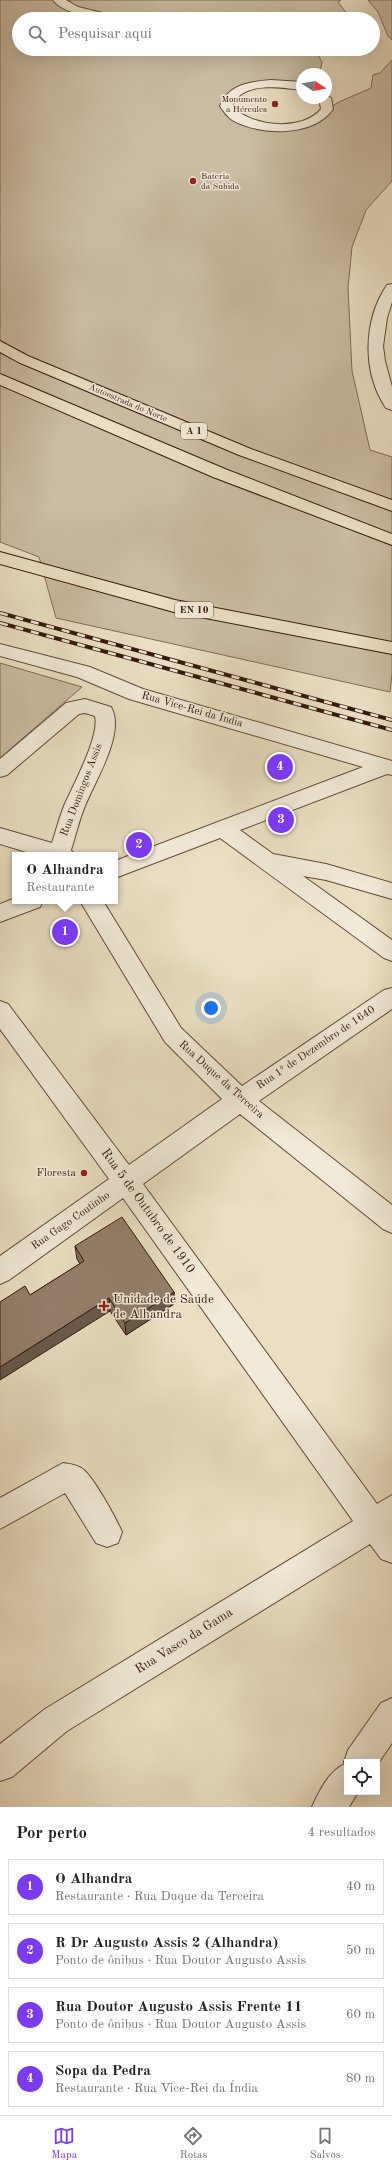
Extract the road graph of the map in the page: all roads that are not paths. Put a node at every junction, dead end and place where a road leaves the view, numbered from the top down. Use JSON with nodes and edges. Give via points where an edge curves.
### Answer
{"nodes":[{"id":1,"x":58,"y":0,"type":"edge"},
{"id":2,"x":86,"y":12,"type":"edge"},
{"id":3,"x":296,"y":85,"type":"edge"},
{"id":4,"x":328,"y":104,"type":"edge"},
{"id":5,"x":392,"y":288,"type":"edge"},
{"id":6,"x":0,"y":346,"type":"edge"},
{"id":7,"x":0,"y":379,"type":"edge"},
{"id":8,"x":390,"y":394,"type":"edge"},
{"id":9,"x":392,"y":506,"type":"edge"},
{"id":10,"x":392,"y":540,"type":"edge"},
{"id":11,"x":0,"y":558,"type":"edge"},
{"id":12,"x":392,"y":648,"type":"edge"},
{"id":13,"x":0,"y":650,"type":"edge"},
{"id":14,"x":389,"y":767,"type":"edge"},
{"id":15,"x":0,"y":770,"type":"edge"},
{"id":16,"x":224,"y":830,"type":"junction"},
{"id":17,"x":0,"y":836,"type":"edge"},
{"id":18,"x":54,"y":852,"type":"edge"},
{"id":19,"x":62,"y":852,"type":"edge"},
{"id":20,"x":268,"y":861,"type":"junction"},
{"id":21,"x":118,"y":869,"type":"edge"},
{"id":22,"x":392,"y":891,"type":"edge"},
{"id":23,"x":24,"y":904,"type":"edge"},
{"id":24,"x":93,"y":904,"type":"edge"},
{"id":25,"x":0,"y":913,"type":"edge"},
{"id":26,"x":392,"y":952,"type":"edge"},
{"id":27,"x":392,"y":997,"type":"edge"},
{"id":28,"x":0,"y":1011,"type":"edge"},
{"id":29,"x":240,"y":1100,"type":"junction"},
{"id":30,"x":127,"y":1181,"type":"junction"},
{"id":31,"x":392,"y":1222,"type":"edge"},
{"id":32,"x":0,"y":1271,"type":"edge"},
{"id":33,"x":0,"y":1514,"type":"edge"},
{"id":34,"x":383,"y":1518,"type":"edge"},
{"id":35,"x":107,"y":1532,"type":"dead end"},
{"id":36,"x":392,"y":1548,"type":"edge"},
{"id":37,"x":392,"y":1714,"type":"edge"},
{"id":38,"x":362,"y":1759,"type":"edge"},
{"id":39,"x":0,"y":1764,"type":"edge"},
{"id":40,"x":344,"y":1784,"type":"edge"},
{"id":41,"x":329,"y":1807,"type":"edge"}],
"edges":[{"from":1,"to":2,"type":"street","via":[[74,9]]},
{"from":3,"to":4,"type":"street","via":[[279,83],[255,85],[230,96],[226,106],[233,116],[249,123],[288,127],[319,118],[328,109]]},
{"from":5,"to":8,"type":"street","via":[[378,319],[375,340],[376,359]]},
{"from":6,"to":9,"type":"main road","name":"Autoestrada do Norte","number":"A 1","via":[[23,359],[245,452]]},
{"from":7,"to":10,"type":"main road","via":[[219,474]]},
{"from":11,"to":12,"type":"main road","number":"EN 10","via":[[174,606]]},
{"from":13,"to":14,"type":"street","name":"Rua Vice-Rei da Índia","via":[[83,672],[136,694]]},
{"from":14,"to":16,"type":"street"},
{"from":15,"to":19,"type":"street","name":"Rua Domingos Assis","via":[[73,708],[85,706],[104,712],[107,720],[98,754],[74,807]]},
{"from":16,"to":20,"type":"street"},
{"from":16,"to":21,"type":"street"},
{"from":17,"to":18,"type":"street"},
{"from":20,"to":22,"type":"street","via":[[326,872]]},
{"from":20,"to":26,"type":"street"},
{"from":23,"to":25,"type":"street"},
{"from":24,"to":29,"type":"street","name":"Rua Duque da Terceira","via":[[173,1036]]},
{"from":27,"to":29,"type":"street","name":"Rua 1º de Dezembro de 1640"},
{"from":28,"to":30,"type":"street","name":"Rua 5 de Outubro de 1910"},
{"from":29,"to":30,"type":"street","name":"Rua Gago Coutinho"},
{"from":29,"to":31,"type":"street","name":"Rua Duque da Terceira"},
{"from":30,"to":32,"type":"street","name":"Rua Gago Coutinho"},
{"from":30,"to":34,"type":"street","name":"Rua 5 de Outubro de 1910","via":[[333,1471]]},
{"from":33,"to":35,"type":"street","via":[[62,1478],[68,1478],[76,1483]]},
{"from":34,"to":36,"type":"street","name":"Rua 5 de Outubro de 1910"},
{"from":34,"to":39,"type":"street","name":"Rua Vasco da Gama","via":[[56,1720]]},
{"from":37,"to":38,"type":"street"},
{"from":40,"to":41,"type":"street"}]}
